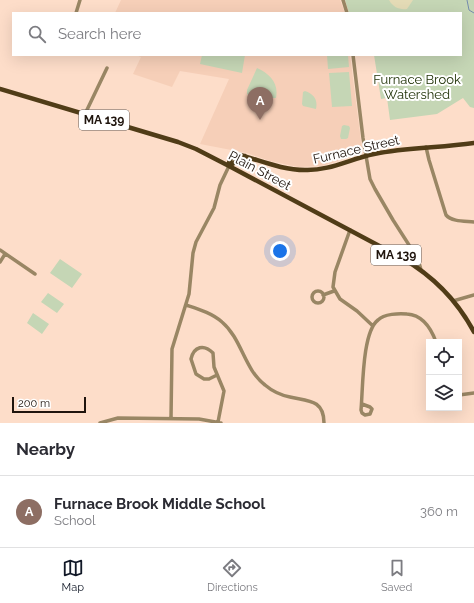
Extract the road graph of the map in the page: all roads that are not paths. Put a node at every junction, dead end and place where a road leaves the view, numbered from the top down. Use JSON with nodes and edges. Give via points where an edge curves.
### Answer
{"nodes":[{"id":1,"x":343,"y":0,"type":"edge"},
{"id":2,"x":79,"y":1,"type":"edge"},
{"id":3,"x":76,"y":12,"type":"edge"},
{"id":4,"x":347,"y":12,"type":"edge"},
{"id":5,"x":353,"y":56,"type":"edge"},
{"id":6,"x":107,"y":68,"type":"dead end"},
{"id":7,"x":0,"y":89,"type":"edge"},
{"id":8,"x":85,"y":114,"type":"junction"},
{"id":9,"x":474,"y":143,"type":"edge"},
{"id":10,"x":426,"y":147,"type":"junction"},
{"id":11,"x":366,"y":156,"type":"junction"},
{"id":12,"x":229,"y":166,"type":"junction"},
{"id":13,"x":474,"y":222,"type":"edge"},
{"id":14,"x":350,"y":230,"type":"junction"},
{"id":15,"x":0,"y":250,"type":"edge"},
{"id":16,"x":5,"y":254,"type":"junction"},
{"id":17,"x":0,"y":262,"type":"edge"},
{"id":18,"x":421,"y":270,"type":"junction"},
{"id":19,"x":35,"y":274,"type":"dead end"},
{"id":20,"x":334,"y":291,"type":"junction"},
{"id":21,"x":323,"y":294,"type":"dead end"},
{"id":22,"x":474,"y":294,"type":"edge"},
{"id":23,"x":453,"y":301,"type":"junction"},
{"id":24,"x":186,"y":305,"type":"junction"},
{"id":25,"x":373,"y":326,"type":"junction"},
{"id":26,"x":474,"y":332,"type":"edge"},
{"id":27,"x":435,"y":339,"type":"edge"},
{"id":28,"x":217,"y":375,"type":"junction"},
{"id":29,"x":474,"y":393,"type":"edge"},
{"id":30,"x":462,"y":395,"type":"edge"},
{"id":31,"x":362,"y":404,"type":"dead end"},
{"id":32,"x":171,"y":418,"type":"junction"},
{"id":33,"x":100,"y":423,"type":"edge"},
{"id":34,"x":220,"y":423,"type":"edge"},
{"id":35,"x":324,"y":423,"type":"edge"}],
"edges":[{"from":1,"to":4,"type":"street"},
{"from":2,"to":3,"type":"street"},
{"from":5,"to":11,"type":"street"},
{"from":6,"to":8,"type":"street"},
{"from":7,"to":8,"type":"main road","name":"Plain Street","number":"MA 139"},
{"from":8,"to":12,"type":"main road","name":"Plain Street","number":"MA 139","via":[[186,145]]},
{"from":9,"to":10,"type":"main road","name":"Furnace Street"},
{"from":10,"to":11,"type":"main road","name":"Furnace Street"},
{"from":10,"to":13,"type":"street","via":[[446,215],[455,220]]},
{"from":11,"to":12,"type":"main road","name":"Furnace Street","via":[[327,168],[309,170],[280,167],[240,155],[234,156],[229,161]]},
{"from":11,"to":18,"type":"street","via":[[375,189],[418,259]]},
{"from":12,"to":14,"type":"main road","name":"Plain Street","number":"MA 139"},
{"from":12,"to":24,"type":"street","via":[[220,184],[214,208],[194,248]]},
{"from":14,"to":18,"type":"main road","name":"Plain Street","number":"MA 139"},
{"from":14,"to":20,"type":"street","via":[[334,276]]},
{"from":15,"to":16,"type":"street"},
{"from":16,"to":17,"type":"street"},
{"from":16,"to":19,"type":"street"},
{"from":18,"to":23,"type":"main road","name":"Plain Street","number":"MA 139"},
{"from":20,"to":21,"type":"street"},
{"from":20,"to":25,"type":"street"},
{"from":22,"to":23,"type":"street"},
{"from":23,"to":26,"type":"main road","name":"Plain Street","number":"MA 139"},
{"from":24,"to":32,"type":"street","via":[[172,349]]},
{"from":24,"to":35,"type":"street","via":[[221,321],[234,335],[260,381],[279,394],[312,401],[322,410]]},
{"from":25,"to":27,"type":"street","via":[[382,318],[411,314],[426,323]]},
{"from":25,"to":31,"type":"street","via":[[366,347]]},
{"from":28,"to":28,"type":"street","via":[[204,379],[196,374],[191,359],[194,351],[204,347],[213,353]]},
{"from":28,"to":34,"type":"street","via":[[224,391]]},
{"from":29,"to":30,"type":"street"},
{"from":32,"to":33,"type":"street","via":[[118,418]]},
{"from":32,"to":34,"type":"street"}]}
